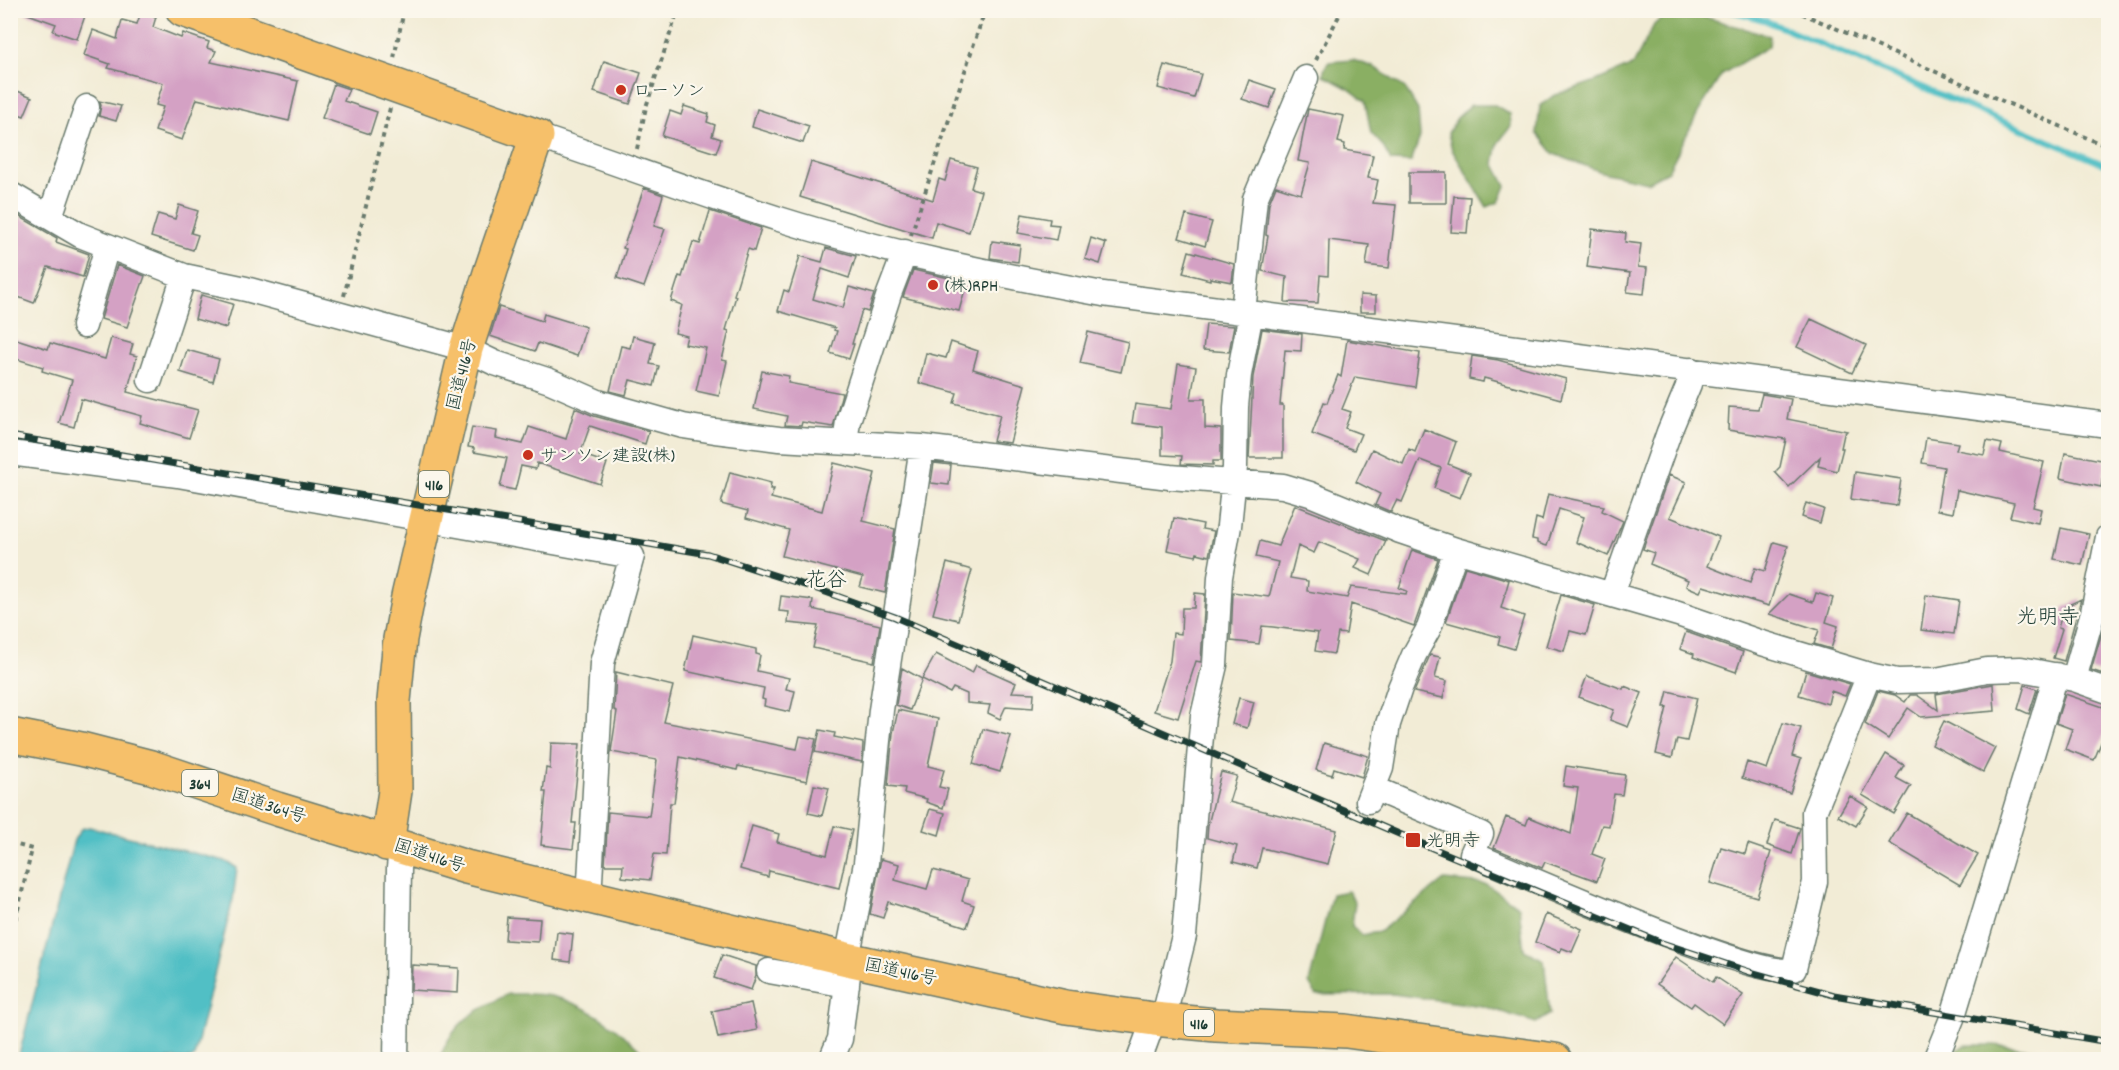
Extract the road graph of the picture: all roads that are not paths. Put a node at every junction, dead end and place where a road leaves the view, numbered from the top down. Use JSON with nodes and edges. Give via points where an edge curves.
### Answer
{"nodes":[{"id":1,"x":183,"y":10,"type":"edge"},
{"id":2,"x":1306,"y":78,"type":"road end"},
{"id":3,"x":87,"y":107,"type":"dead end"},
{"id":4,"x":537,"y":136,"type":"junction"},
{"id":5,"x":10,"y":194,"type":"edge"},
{"id":6,"x":50,"y":217,"type":"junction"},
{"id":7,"x":107,"y":247,"type":"junction"},
{"id":8,"x":905,"y":252,"type":"junction"},
{"id":9,"x":184,"y":276,"type":"junction"},
{"id":10,"x":1247,"y":313,"type":"junction"},
{"id":11,"x":84,"y":326,"type":"dead end"},
{"id":12,"x":466,"y":349,"type":"junction"},
{"id":13,"x":1692,"y":370,"type":"junction"},
{"id":14,"x":150,"y":380,"type":"dead end"},
{"id":15,"x":2109,"y":424,"type":"edge"},
{"id":16,"x":845,"y":443,"type":"junction"},
{"id":17,"x":922,"y":447,"type":"junction"},
{"id":18,"x":10,"y":453,"type":"edge"},
{"id":19,"x":1232,"y":482,"type":"junction"},
{"id":20,"x":426,"y":520,"type":"junction"},
{"id":21,"x":2109,"y":537,"type":"edge"},
{"id":22,"x":1456,"y":550,"type":"junction"},
{"id":23,"x":1612,"y":594,"type":"junction"},
{"id":24,"x":1869,"y":675,"type":"junction"},
{"id":25,"x":2065,"y":677,"type":"junction"},
{"id":26,"x":2109,"y":691,"type":"edge"},
{"id":27,"x":10,"y":735,"type":"edge"},
{"id":28,"x":394,"y":846,"type":"junction"},
{"id":29,"x":587,"y":898,"type":"junction"},
{"id":30,"x":848,"y":968,"type":"junction"},
{"id":31,"x":769,"y":971,"type":"dead end"},
{"id":32,"x":1159,"y":1020,"type":"junction"},
{"id":33,"x":396,"y":1059,"type":"edge"},
{"id":34,"x":831,"y":1059,"type":"edge"},
{"id":35,"x":1139,"y":1059,"type":"edge"},
{"id":36,"x":1555,"y":1059,"type":"edge"},
{"id":37,"x":1935,"y":1059,"type":"edge"}],
"edges":[{"from":1,"to":4,"type":"highway"},
{"from":2,"to":10,"type":"street","via":[[1255,199]]},
{"from":3,"to":6,"type":"street"},
{"from":4,"to":8,"type":"street","via":[[779,219]]},
{"from":4,"to":12,"type":"highway","name":"国道416号","number":"416"},
{"from":5,"to":6,"type":"street"},
{"from":6,"to":7,"type":"street"},
{"from":7,"to":9,"type":"street"},
{"from":7,"to":11,"type":"street"},
{"from":8,"to":10,"type":"street","via":[[1103,294]]},
{"from":8,"to":16,"type":"street","via":[[848,421]]},
{"from":9,"to":12,"type":"street"},
{"from":9,"to":14,"type":"street"},
{"from":10,"to":13,"type":"street"},
{"from":10,"to":19,"type":"street"},
{"from":12,"to":16,"type":"street","via":[[598,402],[683,426]]},
{"from":12,"to":20,"type":"highway","name":"国道416号","number":"416"},
{"from":13,"to":15,"type":"street"},
{"from":13,"to":23,"type":"street"},
{"from":16,"to":17,"type":"street"},
{"from":17,"to":19,"type":"street"},
{"from":17,"to":30,"type":"street","via":[[881,710],[866,863]]},
{"from":18,"to":20,"type":"street","via":[[178,476]]},
{"from":19,"to":22,"type":"street","via":[[1283,486],[1311,494]]},
{"from":19,"to":32,"type":"street","via":[[1220,577],[1215,665],[1203,716],[1184,936]]},
{"from":20,"to":28,"type":"highway","name":"国道416号","number":"416","via":[[400,639],[394,701]]},
{"from":20,"to":29,"type":"street","via":[[632,556],[602,663]]},
{"from":21,"to":25,"type":"street","via":[[2093,612]]},
{"from":22,"to":23,"type":"street"},
{"from":22,"to":24,"type":"street","via":[[1429,627],[1400,688],[1371,794],[1481,834],[1472,854],[1726,956],[1770,969],[1794,969],[1815,882],[1814,812]]},
{"from":23,"to":24,"type":"street"},
{"from":24,"to":25,"type":"street","via":[[1897,681],[1936,680],[1988,670],[2021,669]]},
{"from":25,"to":26,"type":"street"},
{"from":25,"to":37,"type":"street","via":[[1953,1016]]},
{"from":27,"to":28,"type":"highway","name":"国道364号","number":"364","via":[[151,767]]},
{"from":28,"to":29,"type":"highway","name":"国道416号","number":"416"},
{"from":28,"to":33,"type":"street","via":[[399,868]]},
{"from":29,"to":30,"type":"highway","name":"国道416号","number":"416"},
{"from":30,"to":31,"type":"street"},
{"from":30,"to":32,"type":"highway","name":"国道416号","number":"416"},
{"from":30,"to":34,"type":"street","via":[[840,1040]]},
{"from":32,"to":35,"type":"street"},
{"from":32,"to":36,"type":"highway","name":"国道416号","number":"416","via":[[1346,1031]]}]}
